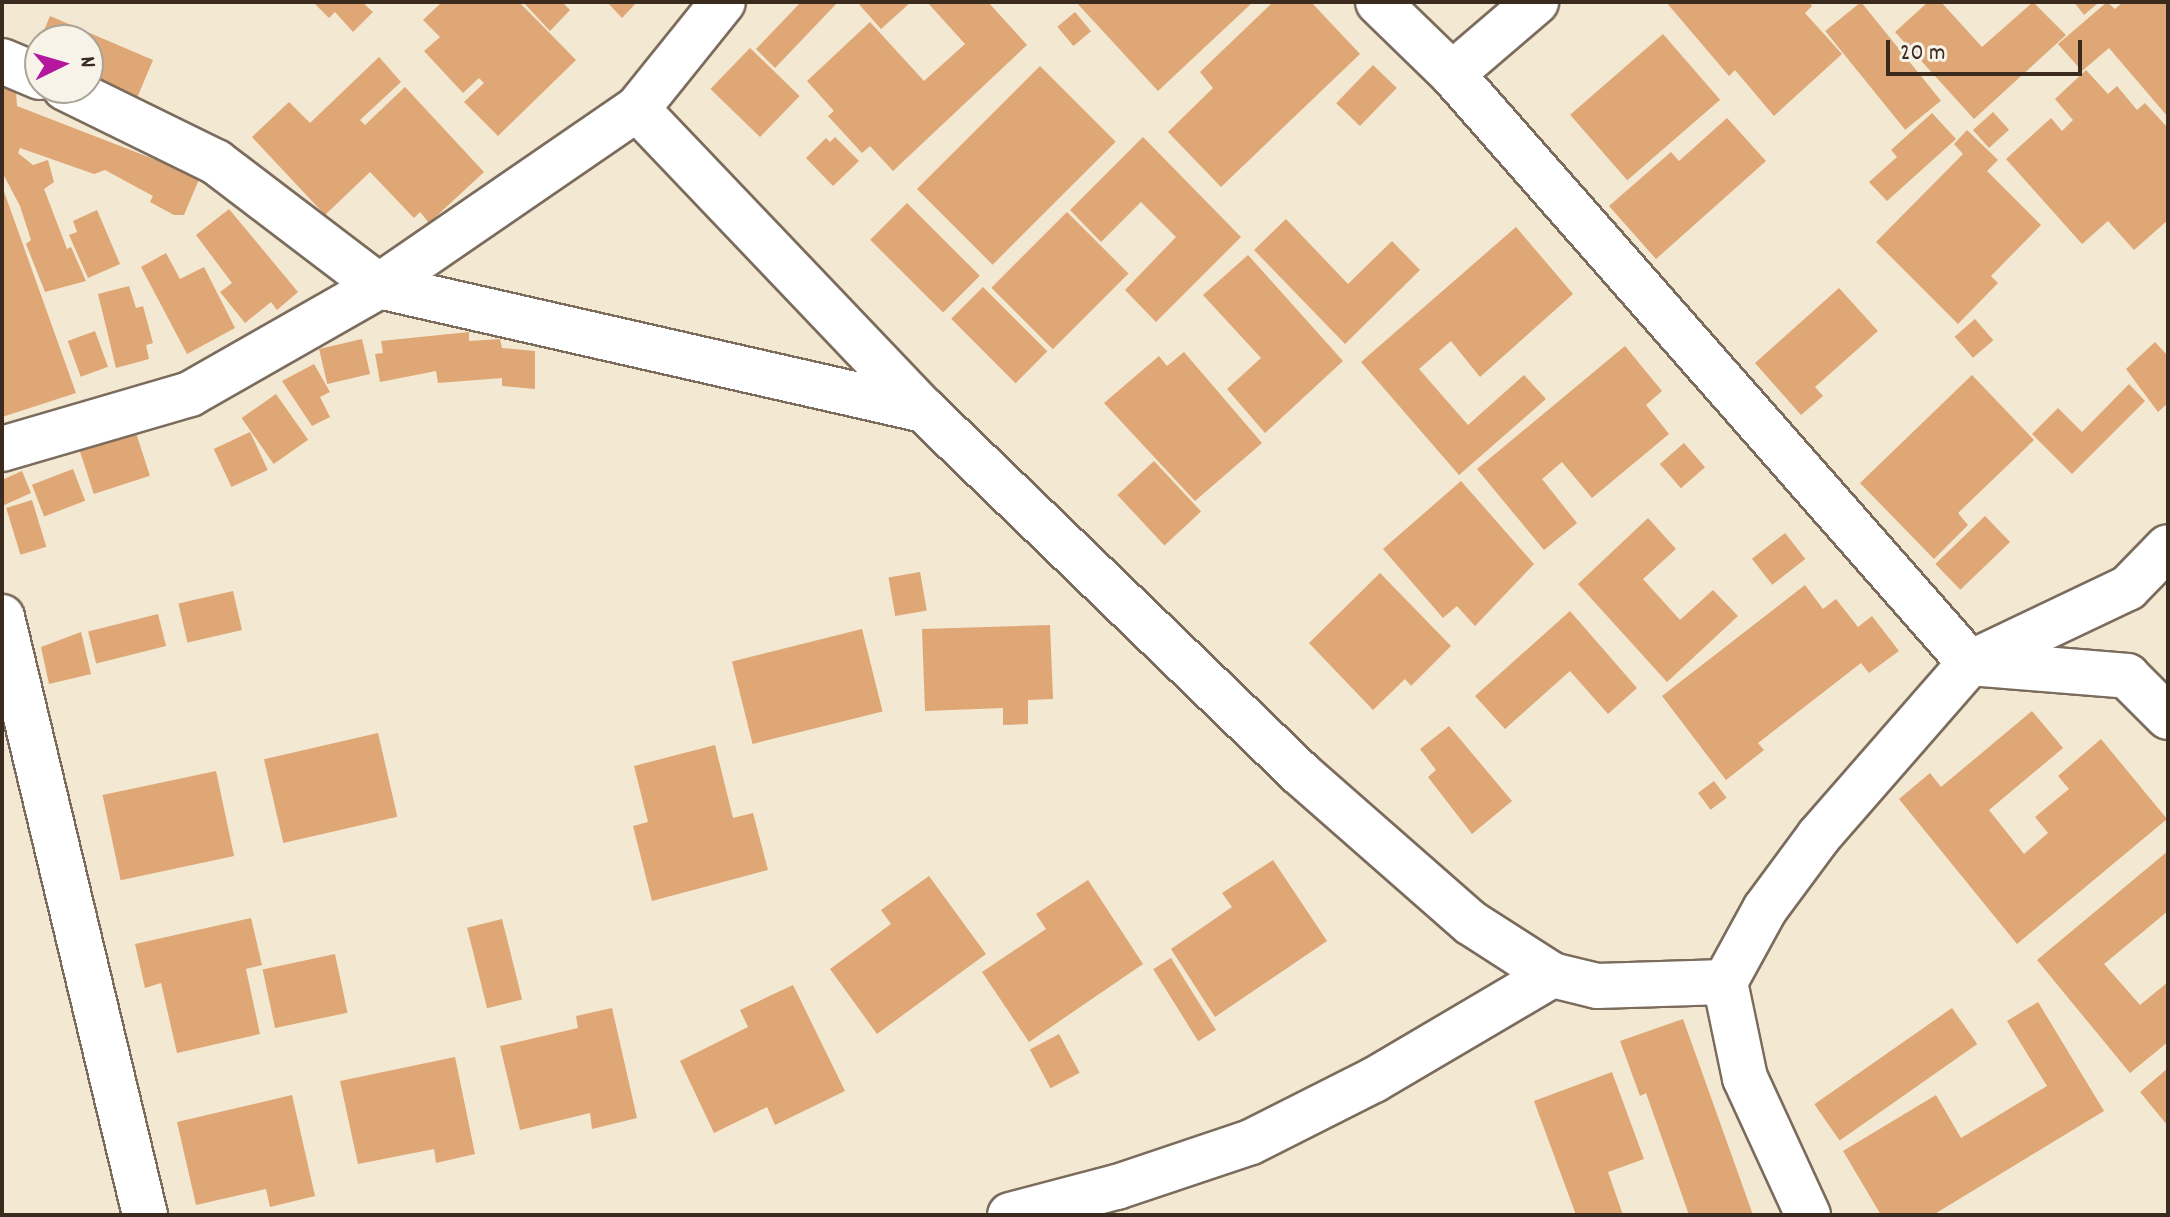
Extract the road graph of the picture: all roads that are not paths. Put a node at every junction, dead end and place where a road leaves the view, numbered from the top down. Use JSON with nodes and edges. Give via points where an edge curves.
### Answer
{"nodes":[{"id":1,"x":723,"y":2,"type":"edge"},
{"id":2,"x":1378,"y":2,"type":"edge"},
{"id":3,"x":1536,"y":2,"type":"edge"},
{"id":4,"x":2,"y":61,"type":"edge"},
{"id":5,"x":24,"y":70,"type":"edge"},
{"id":6,"x":1452,"y":74,"type":"junction"},
{"id":7,"x":98,"y":104,"type":"edge"},
{"id":8,"x":637,"y":109,"type":"junction"},
{"id":9,"x":379,"y":286,"type":"junction"},
{"id":10,"x":924,"y":410,"type":"junction"},
{"id":11,"x":2,"y":449,"type":"edge"},
{"id":12,"x":2168,"y":547,"type":"edge"},
{"id":13,"x":2,"y":617,"type":"edge"},
{"id":14,"x":1970,"y":663,"type":"junction"},
{"id":15,"x":2168,"y":717,"type":"edge"},
{"id":16,"x":1552,"y":975,"type":"junction"},
{"id":17,"x":1725,"y":982,"type":"junction"},
{"id":18,"x":145,"y":1215,"type":"edge"},
{"id":19,"x":1010,"y":1215,"type":"edge"},
{"id":20,"x":1808,"y":1215,"type":"edge"}],
"edges":[{"from":1,"to":8,"type":"street"},
{"from":2,"to":6,"type":"street"},
{"from":3,"to":6,"type":"street"},
{"from":4,"to":5,"type":"street"},
{"from":6,"to":14,"type":"street"},
{"from":7,"to":9,"type":"street","via":[[216,162]]},
{"from":8,"to":9,"type":"street"},
{"from":8,"to":10,"type":"street"},
{"from":9,"to":10,"type":"street"},
{"from":9,"to":11,"type":"street","via":[[190,394]]},
{"from":10,"to":16,"type":"street","via":[[1300,773],[1424,884]]},
{"from":12,"to":14,"type":"street","via":[[2128,588]]},
{"from":13,"to":18,"type":"street"},
{"from":14,"to":15,"type":"street","via":[[2127,676]]},
{"from":14,"to":17,"type":"street","via":[[1819,836],[1765,909]]},
{"from":16,"to":17,"type":"street","via":[[1597,986]]},
{"from":16,"to":19,"type":"street","via":[[1374,1080],[1251,1142],[1117,1187]]},
{"from":17,"to":20,"type":"street","via":[[1745,1078]]}]}
